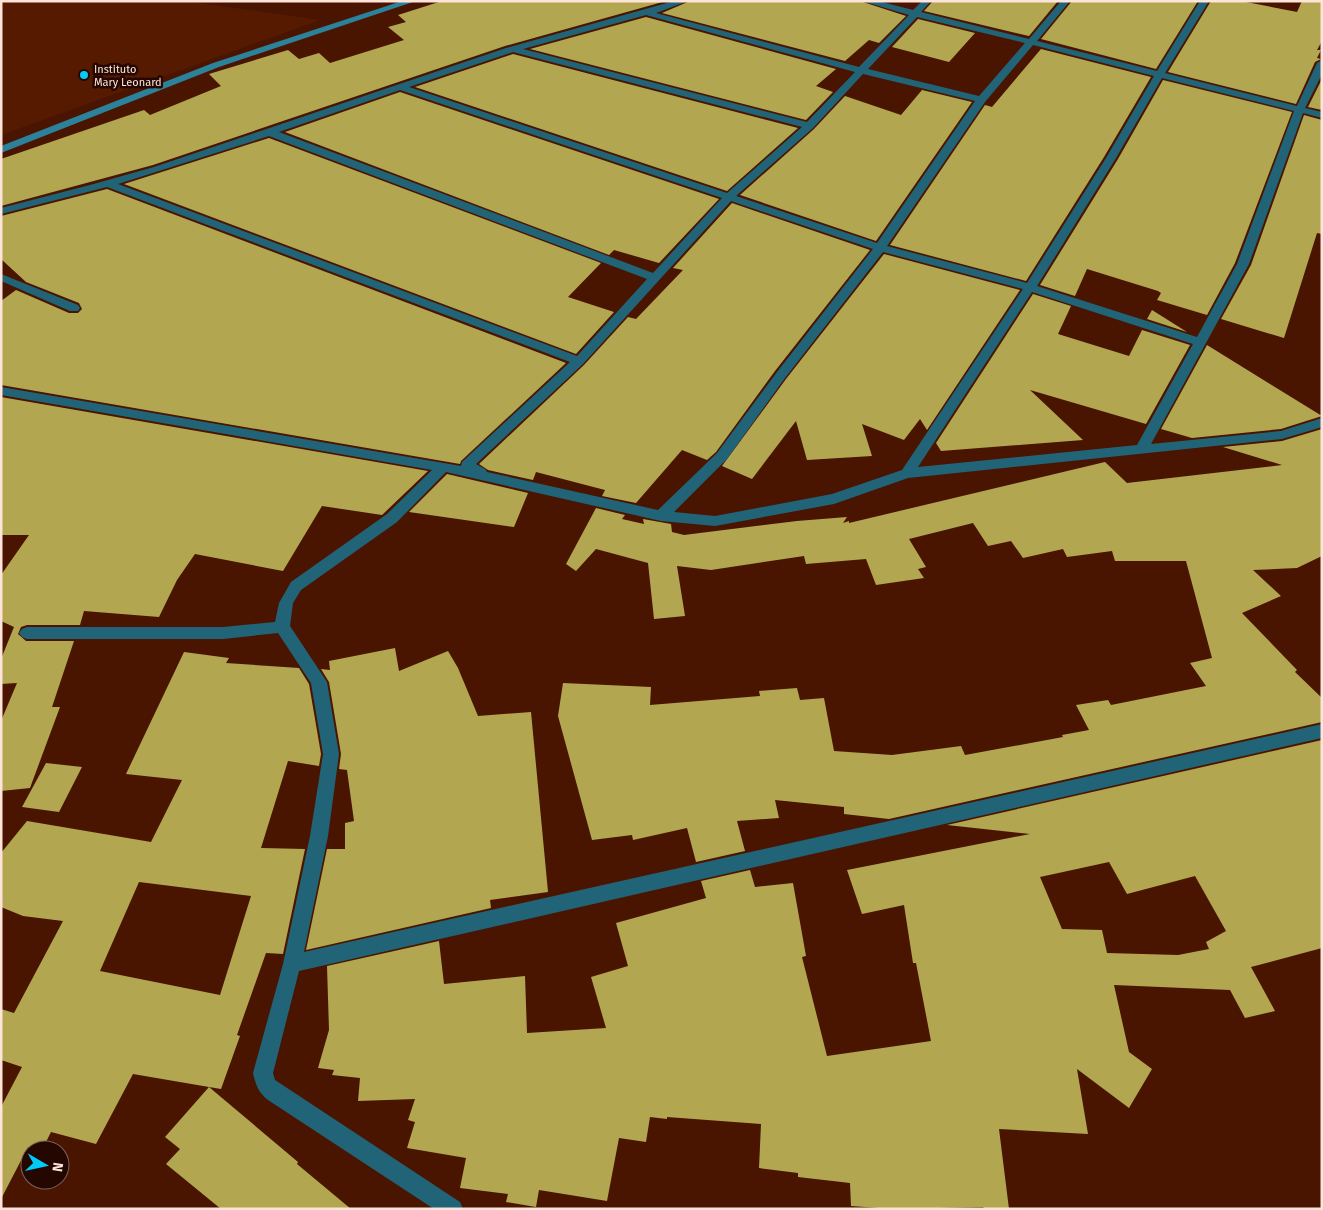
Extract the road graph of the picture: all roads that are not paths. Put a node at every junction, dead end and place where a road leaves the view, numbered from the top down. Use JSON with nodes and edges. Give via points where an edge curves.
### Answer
{"nodes":[{"id":1,"x":412,"y":1,"type":"edge"},
{"id":2,"x":684,"y":1,"type":"edge"},
{"id":3,"x":866,"y":1,"type":"edge"},
{"id":4,"x":927,"y":1,"type":"edge"},
{"id":5,"x":1066,"y":1,"type":"edge"},
{"id":6,"x":1205,"y":1,"type":"edge"},
{"id":7,"x":647,"y":14,"type":"junction"},
{"id":8,"x":916,"y":15,"type":"junction"},
{"id":9,"x":1032,"y":43,"type":"junction"},
{"id":10,"x":512,"y":49,"type":"junction"},
{"id":11,"x":1322,"y":62,"type":"edge"},
{"id":12,"x":863,"y":71,"type":"junction"},
{"id":13,"x":1160,"y":73,"type":"junction"},
{"id":14,"x":398,"y":86,"type":"junction"},
{"id":15,"x":981,"y":100,"type":"junction"},
{"id":16,"x":1300,"y":109,"type":"junction"},
{"id":17,"x":1322,"y":114,"type":"edge"},
{"id":18,"x":809,"y":126,"type":"junction"},
{"id":19,"x":269,"y":132,"type":"junction"},
{"id":20,"x":1,"y":150,"type":"edge"},
{"id":21,"x":108,"y":184,"type":"junction"},
{"id":22,"x":730,"y":196,"type":"junction"},
{"id":23,"x":1,"y":211,"type":"edge"},
{"id":24,"x":880,"y":248,"type":"junction"},
{"id":25,"x":1,"y":276,"type":"edge"},
{"id":26,"x":656,"y":278,"type":"junction"},
{"id":27,"x":1028,"y":287,"type":"junction"},
{"id":28,"x":74,"y":308,"type":"dead end"},
{"id":29,"x":1201,"y":342,"type":"junction"},
{"id":30,"x":579,"y":361,"type":"junction"},
{"id":31,"x":1,"y":392,"type":"edge"},
{"id":32,"x":1322,"y":422,"type":"edge"},
{"id":33,"x":1141,"y":450,"type":"junction"},
{"id":34,"x":443,"y":467,"type":"junction"},
{"id":35,"x":907,"y":473,"type":"junction"},
{"id":36,"x":484,"y":475,"type":"junction"},
{"id":37,"x":661,"y":516,"type":"junction"},
{"id":38,"x":282,"y":628,"type":"junction"},
{"id":39,"x":27,"y":633,"type":"dead end"},
{"id":40,"x":1322,"y":731,"type":"edge"},
{"id":41,"x":292,"y":964,"type":"junction"},
{"id":42,"x":453,"y":1209,"type":"edge"}],
"edges":[{"from":1,"to":20,"type":"street","via":[[216,65]]},
{"from":2,"to":7,"type":"street"},
{"from":3,"to":8,"type":"street"},
{"from":4,"to":8,"type":"street"},
{"from":5,"to":9,"type":"street"},
{"from":6,"to":13,"type":"street"},
{"from":7,"to":10,"type":"street"},
{"from":7,"to":12,"type":"street"},
{"from":8,"to":9,"type":"street"},
{"from":8,"to":12,"type":"street"},
{"from":9,"to":13,"type":"street"},
{"from":9,"to":15,"type":"street"},
{"from":10,"to":14,"type":"street"},
{"from":10,"to":18,"type":"street"},
{"from":11,"to":16,"type":"street"},
{"from":12,"to":15,"type":"street"},
{"from":12,"to":18,"type":"street"},
{"from":13,"to":16,"type":"street"},
{"from":13,"to":27,"type":"street","via":[[1055,249]]},
{"from":14,"to":19,"type":"street"},
{"from":14,"to":22,"type":"street"},
{"from":15,"to":24,"type":"street"},
{"from":16,"to":17,"type":"street"},
{"from":16,"to":29,"type":"street","via":[[1243,264]]},
{"from":18,"to":22,"type":"street"},
{"from":19,"to":21,"type":"street"},
{"from":19,"to":26,"type":"street"},
{"from":21,"to":23,"type":"street"},
{"from":21,"to":30,"type":"street"},
{"from":22,"to":24,"type":"street"},
{"from":22,"to":26,"type":"street"},
{"from":24,"to":27,"type":"street"},
{"from":24,"to":37,"type":"street","via":[[722,456]]},
{"from":25,"to":28,"type":"street"},
{"from":26,"to":30,"type":"street"},
{"from":27,"to":29,"type":"street"},
{"from":27,"to":35,"type":"street"},
{"from":29,"to":33,"type":"street"},
{"from":30,"to":36,"type":"street","via":[[467,465]]},
{"from":31,"to":34,"type":"street"},
{"from":32,"to":33,"type":"street","via":[[1282,435]]},
{"from":33,"to":35,"type":"street"},
{"from":34,"to":36,"type":"street"},
{"from":34,"to":38,"type":"street","via":[[392,518],[296,586],[286,603]]},
{"from":35,"to":37,"type":"street","via":[[834,499],[715,521]]},
{"from":36,"to":37,"type":"street"},
{"from":38,"to":39,"type":"street","via":[[223,633]]},
{"from":38,"to":41,"type":"street","via":[[319,682],[331,754],[320,836]]},
{"from":40,"to":41,"type":"street"},
{"from":41,"to":42,"type":"street","via":[[263,1074],[266,1086]]}]}
